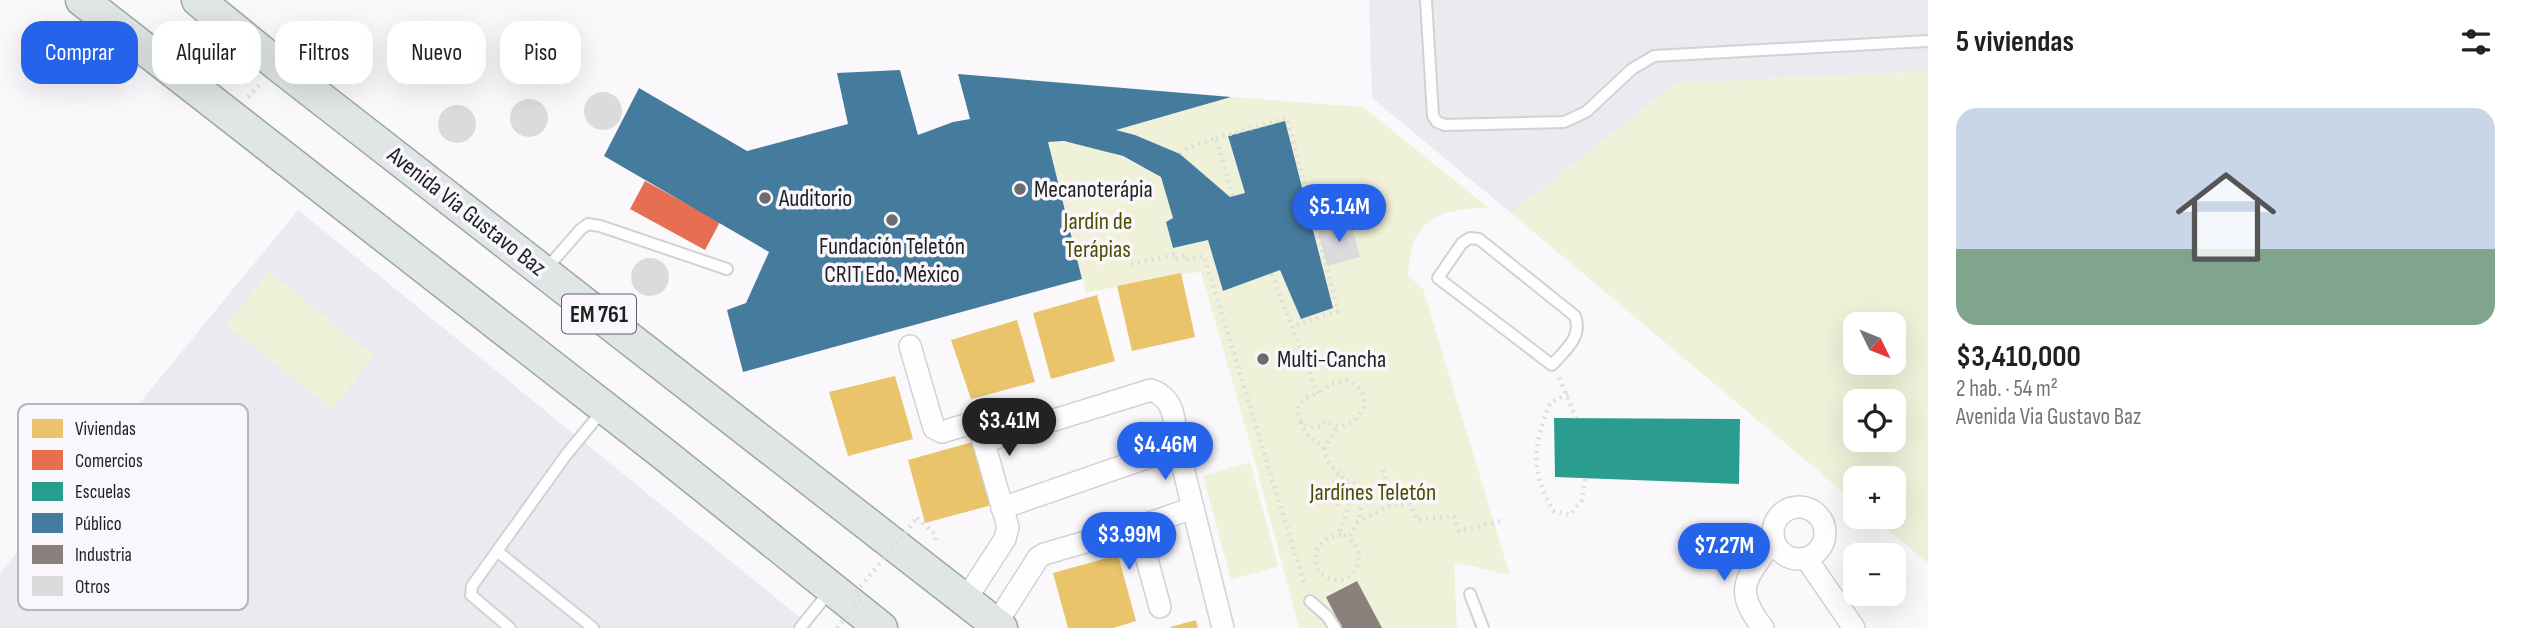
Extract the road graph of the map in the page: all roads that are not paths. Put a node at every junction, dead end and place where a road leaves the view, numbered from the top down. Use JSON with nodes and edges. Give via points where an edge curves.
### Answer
{"nodes":[{"id":1,"x":82,"y":0,"type":"edge"},
{"id":2,"x":198,"y":0,"type":"edge"},
{"id":3,"x":1426,"y":0,"type":"edge"},
{"id":4,"x":1928,"y":41,"type":"edge"},
{"id":5,"x":727,"y":269,"type":"dead end"},
{"id":6,"x":544,"y":271,"type":"junction"},
{"id":7,"x":910,"y":346,"type":"dead end"},
{"id":8,"x":1552,"y":365,"type":"joint"},
{"id":9,"x":605,"y":408,"type":"junction"},
{"id":10,"x":983,"y":442,"type":"junction"},
{"id":11,"x":1178,"y":447,"type":"junction"},
{"id":12,"x":1002,"y":508,"type":"junction"},
{"id":13,"x":1193,"y":508,"type":"junction"},
{"id":14,"x":1138,"y":527,"type":"junction"},
{"id":15,"x":1773,"y":540,"type":"junction"},
{"id":16,"x":497,"y":551,"type":"junction"},
{"id":17,"x":1806,"y":558,"type":"junction"},
{"id":18,"x":832,"y":588,"type":"junction"},
{"id":19,"x":1471,"y":594,"type":"dead end"},
{"id":20,"x":966,"y":599,"type":"junction"},
{"id":21,"x":1310,"y":601,"type":"road end"},
{"id":22,"x":1160,"y":607,"type":"dead end"},
{"id":23,"x":999,"y":626,"type":"edge"},
{"id":24,"x":510,"y":628,"type":"edge"},
{"id":25,"x":593,"y":628,"type":"edge"},
{"id":26,"x":800,"y":628,"type":"edge"},
{"id":27,"x":881,"y":628,"type":"edge"},
{"id":28,"x":1223,"y":628,"type":"edge"},
{"id":29,"x":1335,"y":628,"type":"edge"},
{"id":30,"x":1483,"y":628,"type":"edge"},
{"id":31,"x":1763,"y":628,"type":"edge"},
{"id":32,"x":1854,"y":628,"type":"edge"}],
"edges":[{"from":1,"to":9,"type":"main road","number":"EM 761"},
{"from":2,"to":6,"type":"main road","name":"Avenida Via Gustavo Baz","number":"EM 761"},
{"from":3,"to":4,"type":"lane","via":[[1433,116],[1445,125],[1564,122],[1586,112],[1632,69],[1654,56]]},
{"from":5,"to":6,"type":"lane","via":[[588,225]]},
{"from":6,"to":20,"type":"main road","name":"Avenida Via Gustavo Baz","number":"EM 761"},
{"from":7,"to":10,"type":"street","via":[[934,428],[942,432],[976,423]]},
{"from":8,"to":8,"type":"lane","via":[[1578,334],[1575,316],[1479,239],[1462,243],[1438,278]]},
{"from":9,"to":16,"type":"lane"},
{"from":9,"to":18,"type":"main road","number":"EM 761"},
{"from":10,"to":11,"type":"street","via":[[1151,390],[1170,403]]},
{"from":10,"to":12,"type":"street"},
{"from":11,"to":12,"type":"street"},
{"from":11,"to":13,"type":"street"},
{"from":12,"to":20,"type":"street","via":[[1007,534]]},
{"from":13,"to":14,"type":"street"},
{"from":13,"to":28,"type":"street"},
{"from":14,"to":22,"type":"street"},
{"from":14,"to":23,"type":"street","via":[[1038,558]]},
{"from":15,"to":17,"type":"street","via":[[1786,556]]},
{"from":15,"to":17,"type":"street","via":[[1782,512],[1792,507],[1812,510],[1820,516],[1825,536],[1822,546]]},
{"from":15,"to":31,"type":"street","via":[[1745,581],[1745,598]]},
{"from":16,"to":24,"type":"lane","via":[[472,586],[471,595]]},
{"from":16,"to":25,"type":"lane"},
{"from":17,"to":32,"type":"street"},
{"from":18,"to":26,"type":"lane"},
{"from":18,"to":27,"type":"main road","number":"EM 761"},
{"from":19,"to":30,"type":"lane"},
{"from":20,"to":23,"type":"main road","name":"Avenida Via Gustavo Baz","number":"EM 761"},
{"from":21,"to":29,"type":"lane"}]}
